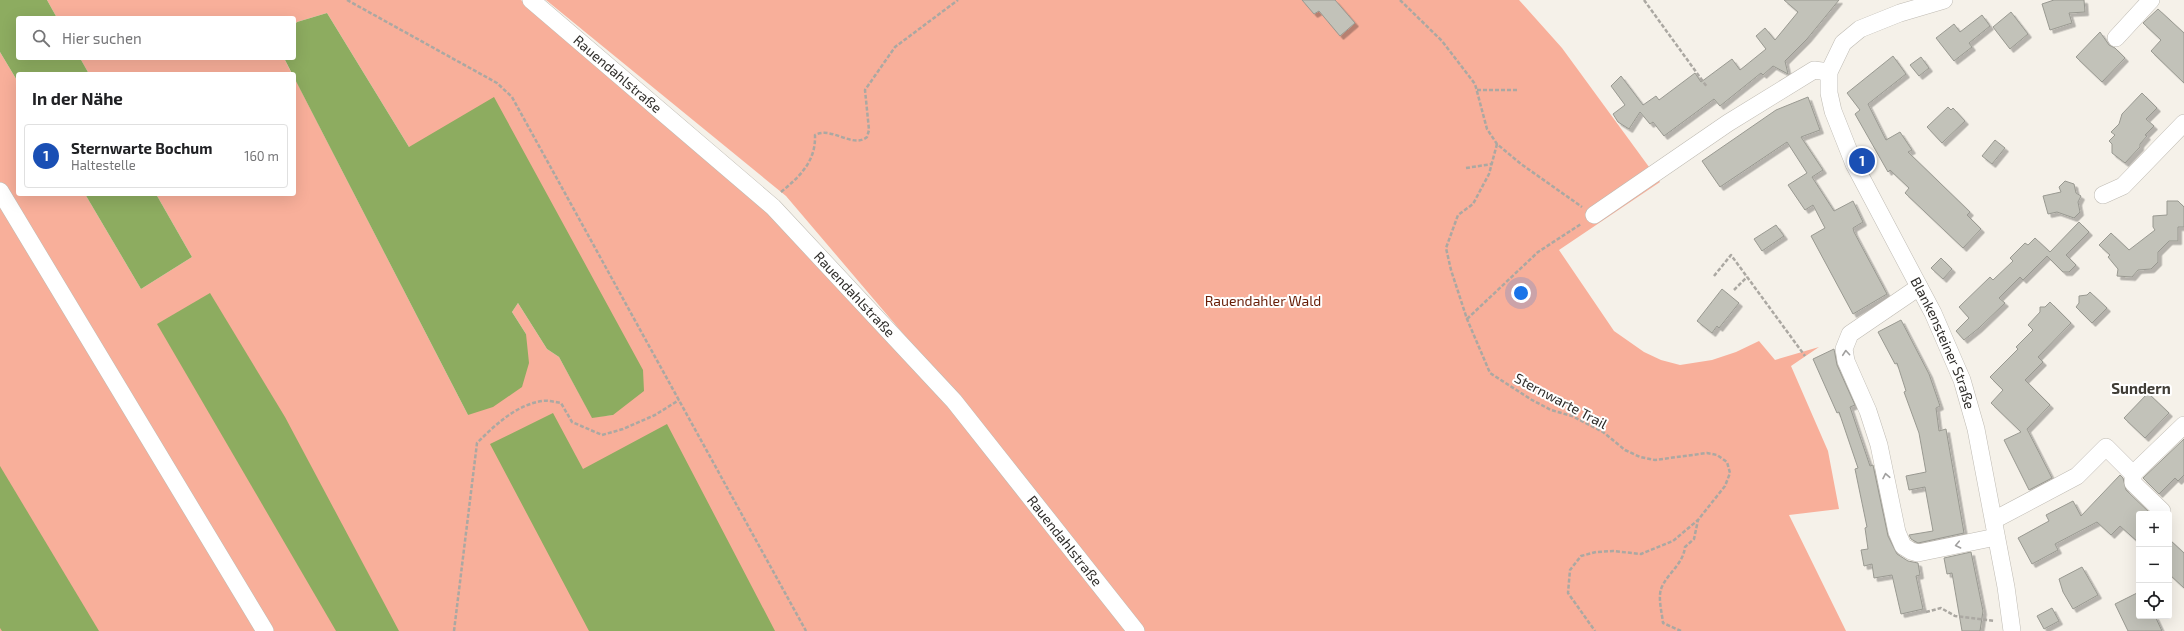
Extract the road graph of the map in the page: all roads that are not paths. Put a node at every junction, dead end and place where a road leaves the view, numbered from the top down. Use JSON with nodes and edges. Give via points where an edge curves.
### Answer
{"nodes":[{"id":1,"x":530,"y":0,"type":"edge"},
{"id":2,"x":1944,"y":0,"type":"edge"},
{"id":3,"x":2151,"y":0,"type":"edge"},
{"id":4,"x":1895,"y":6,"type":"edge"},
{"id":5,"x":2116,"y":38,"type":"dead end"},
{"id":6,"x":1829,"y":72,"type":"junction"},
{"id":7,"x":2184,"y":123,"type":"edge"},
{"id":8,"x":0,"y":191,"type":"edge"},
{"id":9,"x":2103,"y":195,"type":"dead end"},
{"id":10,"x":1594,"y":216,"type":"road end"},
{"id":11,"x":1919,"y":287,"type":"junction"},
{"id":12,"x":2184,"y":425,"type":"edge"},
{"id":13,"x":2133,"y":474,"type":"junction"},
{"id":14,"x":2162,"y":511,"type":"dead end"},
{"id":15,"x":1995,"y":528,"type":"junction"},
{"id":16,"x":2011,"y":627,"type":"edge"},
{"id":17,"x":265,"y":631,"type":"edge"},
{"id":18,"x":1136,"y":631,"type":"edge"}],
"edges":[{"from":1,"to":18,"type":"street","name":"Rauendahlstraße","via":[[768,203],[954,400]]},
{"from":2,"to":4,"type":"street","name":"Blankensteiner Straße"},
{"from":3,"to":5,"type":"street"},
{"from":4,"to":6,"type":"street","name":"Blankensteiner Straße","via":[[1843,43]]},
{"from":6,"to":10,"type":"street","via":[[1814,70],[1618,191]]},
{"from":6,"to":11,"type":"street","name":"Blankensteiner Straße","via":[[1829,93],[1854,164]]},
{"from":7,"to":9,"type":"street","via":[[2123,186]]},
{"from":8,"to":17,"type":"street"},
{"from":11,"to":15,"type":"street","name":"Blankensteiner Straße","via":[[1962,380],[1976,429]]},
{"from":15,"to":11,"type":"street","one_way":true,"via":[[1918,553],[1911,552],[1903,546],[1897,532],[1879,445],[1868,411],[1846,361],[1844,349],[1850,334]]},
{"from":12,"to":13,"type":"street"},
{"from":13,"to":14,"type":"street","via":[[2133,483]]},
{"from":13,"to":15,"type":"street","via":[[2106,447],[2077,476]]},
{"from":15,"to":16,"type":"street","name":"Blankensteiner Straße"}]}
